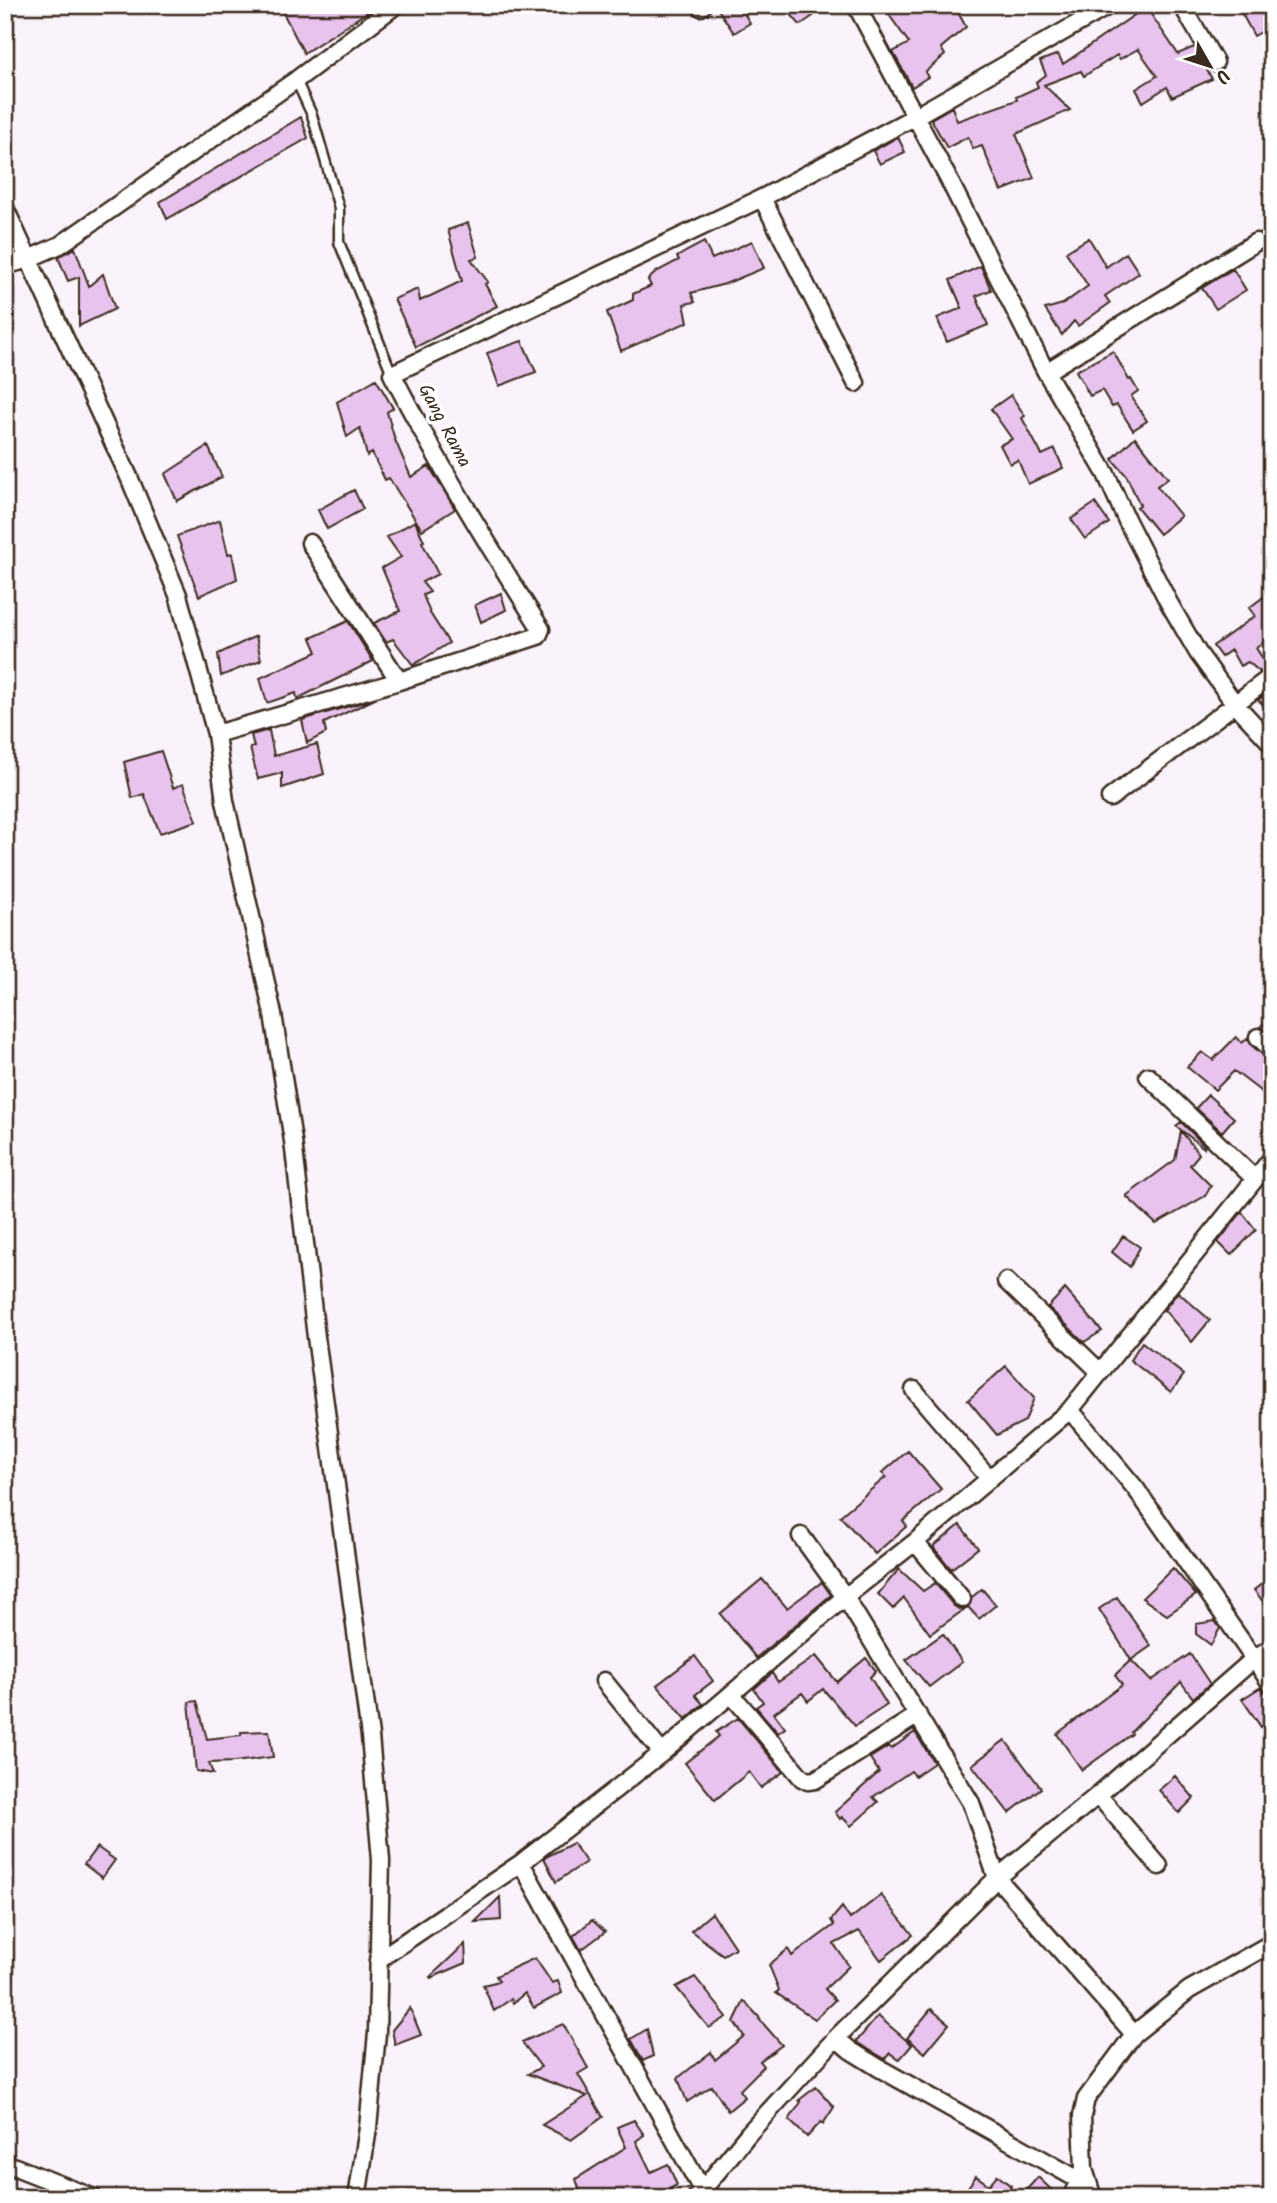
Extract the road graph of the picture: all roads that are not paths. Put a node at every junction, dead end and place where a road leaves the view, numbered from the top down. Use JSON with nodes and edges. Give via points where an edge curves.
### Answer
{"nodes":[{"id":1,"x":396,"y":5,"type":"edge"},
{"id":2,"x":856,"y":5,"type":"edge"},
{"id":3,"x":1110,"y":5,"type":"edge"},
{"id":4,"x":1182,"y":5,"type":"edge"},
{"id":5,"x":1215,"y":62,"type":"dead end"},
{"id":6,"x":296,"y":80,"type":"junction"},
{"id":7,"x":914,"y":117,"type":"junction"},
{"id":8,"x":762,"y":198,"type":"junction"},
{"id":9,"x":5,"y":208,"type":"edge"},
{"id":10,"x":1256,"y":242,"type":"dead end"},
{"id":11,"x":28,"y":259,"type":"junction"},
{"id":12,"x":5,"y":266,"type":"edge"},
{"id":13,"x":1046,"y":372,"type":"junction"},
{"id":14,"x":392,"y":374,"type":"junction"},
{"id":15,"x":856,"y":383,"type":"dead end"},
{"id":16,"x":310,"y":543,"type":"dead end"},
{"id":17,"x":1272,"y":676,"type":"edge"},
{"id":18,"x":399,"y":681,"type":"junction"},
{"id":19,"x":1235,"y":704,"type":"junction"},
{"id":20,"x":216,"y":734,"type":"junction"},
{"id":21,"x":1272,"y":744,"type":"edge"},
{"id":22,"x":1110,"y":798,"type":"dead end"},
{"id":23,"x":1258,"y":1037,"type":"dead end"},
{"id":24,"x":1272,"y":1050,"type":"edge"},
{"id":25,"x":1147,"y":1076,"type":"dead end"},
{"id":26,"x":1272,"y":1158,"type":"edge"},
{"id":27,"x":1255,"y":1179,"type":"junction"},
{"id":28,"x":1006,"y":1281,"type":"dead end"},
{"id":29,"x":1100,"y":1373,"type":"junction"},
{"id":30,"x":914,"y":1390,"type":"dead end"},
{"id":31,"x":1070,"y":1410,"type":"junction"},
{"id":32,"x":989,"y":1478,"type":"junction"},
{"id":33,"x":801,"y":1536,"type":"dead end"},
{"id":34,"x":915,"y":1542,"type":"junction"},
{"id":35,"x":845,"y":1597,"type":"junction"},
{"id":36,"x":962,"y":1599,"type":"dead end"},
{"id":37,"x":1272,"y":1647,"type":"edge"},
{"id":38,"x":1255,"y":1658,"type":"junction"},
{"id":39,"x":604,"y":1681,"type":"dead end"},
{"id":40,"x":1272,"y":1685,"type":"edge"},
{"id":41,"x":732,"y":1695,"type":"junction"},
{"id":42,"x":918,"y":1715,"type":"junction"},
{"id":43,"x":662,"y":1753,"type":"junction"},
{"id":44,"x":1098,"y":1795,"type":"junction"},
{"id":45,"x":521,"y":1863,"type":"junction"},
{"id":46,"x":1159,"y":1866,"type":"dead end"},
{"id":47,"x":998,"y":1878,"type":"junction"},
{"id":48,"x":1272,"y":1943,"type":"edge"},
{"id":49,"x":378,"y":1959,"type":"junction"},
{"id":50,"x":1134,"y":2034,"type":"junction"},
{"id":51,"x":836,"y":2038,"type":"junction"},
{"id":52,"x":5,"y":2162,"type":"edge"},
{"id":53,"x":1082,"y":2174,"type":"junction"},
{"id":54,"x":703,"y":2195,"type":"edge"},
{"id":55,"x":94,"y":2198,"type":"edge"},
{"id":56,"x":357,"y":2198,"type":"edge"},
{"id":57,"x":1071,"y":2198,"type":"edge"},
{"id":58,"x":1093,"y":2198,"type":"edge"}],
"edges":[{"from":1,"to":6,"type":"street"},
{"from":2,"to":7,"type":"street"},
{"from":3,"to":7,"type":"street","name":"Gang Rama"},
{"from":4,"to":5,"type":"street"},
{"from":6,"to":11,"type":"street","via":[[60,244]]},
{"from":6,"to":14,"type":"lane","via":[[312,115],[339,208],[339,242]]},
{"from":7,"to":8,"type":"street","name":"Gang Rama"},
{"from":7,"to":13,"type":"street"},
{"from":8,"to":14,"type":"street","name":"Gang Rama"},
{"from":8,"to":15,"type":"street"},
{"from":9,"to":11,"type":"street"},
{"from":10,"to":13,"type":"street"},
{"from":11,"to":12,"type":"street"},
{"from":11,"to":20,"type":"street","via":[[130,477],[178,595]]},
{"from":13,"to":19,"type":"street","via":[[1106,474],[1169,603]]},
{"from":14,"to":18,"type":"street","name":"Gang Rama","via":[[464,507],[541,629],[530,640]]},
{"from":16,"to":18,"type":"street"},
{"from":17,"to":19,"type":"street"},
{"from":18,"to":20,"type":"street","name":"Gang Rama"},
{"from":19,"to":21,"type":"street"},
{"from":19,"to":22,"type":"street"},
{"from":20,"to":49,"type":"street","via":[[225,802],[273,1014],[293,1141],[370,1736],[381,1860]]},
{"from":23,"to":24,"type":"street"},
{"from":25,"to":27,"type":"street"},
{"from":26,"to":27,"type":"street"},
{"from":27,"to":29,"type":"street"},
{"from":28,"to":29,"type":"street"},
{"from":29,"to":31,"type":"street"},
{"from":30,"to":32,"type":"street"},
{"from":31,"to":32,"type":"street"},
{"from":31,"to":38,"type":"street","via":[[1136,1489]]},
{"from":32,"to":34,"type":"street"},
{"from":33,"to":35,"type":"street"},
{"from":34,"to":35,"type":"street"},
{"from":34,"to":36,"type":"street"},
{"from":35,"to":41,"type":"street"},
{"from":35,"to":42,"type":"street"},
{"from":37,"to":38,"type":"street"},
{"from":38,"to":40,"type":"street"},
{"from":38,"to":44,"type":"street"},
{"from":39,"to":43,"type":"street"},
{"from":41,"to":42,"type":"street","via":[[808,1781]]},
{"from":41,"to":43,"type":"street"},
{"from":42,"to":47,"type":"street","via":[[971,1802]]},
{"from":43,"to":45,"type":"street"},
{"from":44,"to":46,"type":"street"},
{"from":44,"to":47,"type":"street"},
{"from":45,"to":49,"type":"street"},
{"from":45,"to":54,"type":"street"},
{"from":47,"to":50,"type":"street"},
{"from":47,"to":51,"type":"street"},
{"from":48,"to":50,"type":"street","via":[[1189,1990]]},
{"from":49,"to":56,"type":"street","via":[[372,2094]]},
{"from":50,"to":53,"type":"street","via":[[1086,2099]]},
{"from":51,"to":53,"type":"street","via":[[879,2068]]},
{"from":51,"to":54,"type":"street","via":[[749,2133]]},
{"from":52,"to":55,"type":"street"},
{"from":53,"to":57,"type":"street"},
{"from":53,"to":58,"type":"street"}]}
